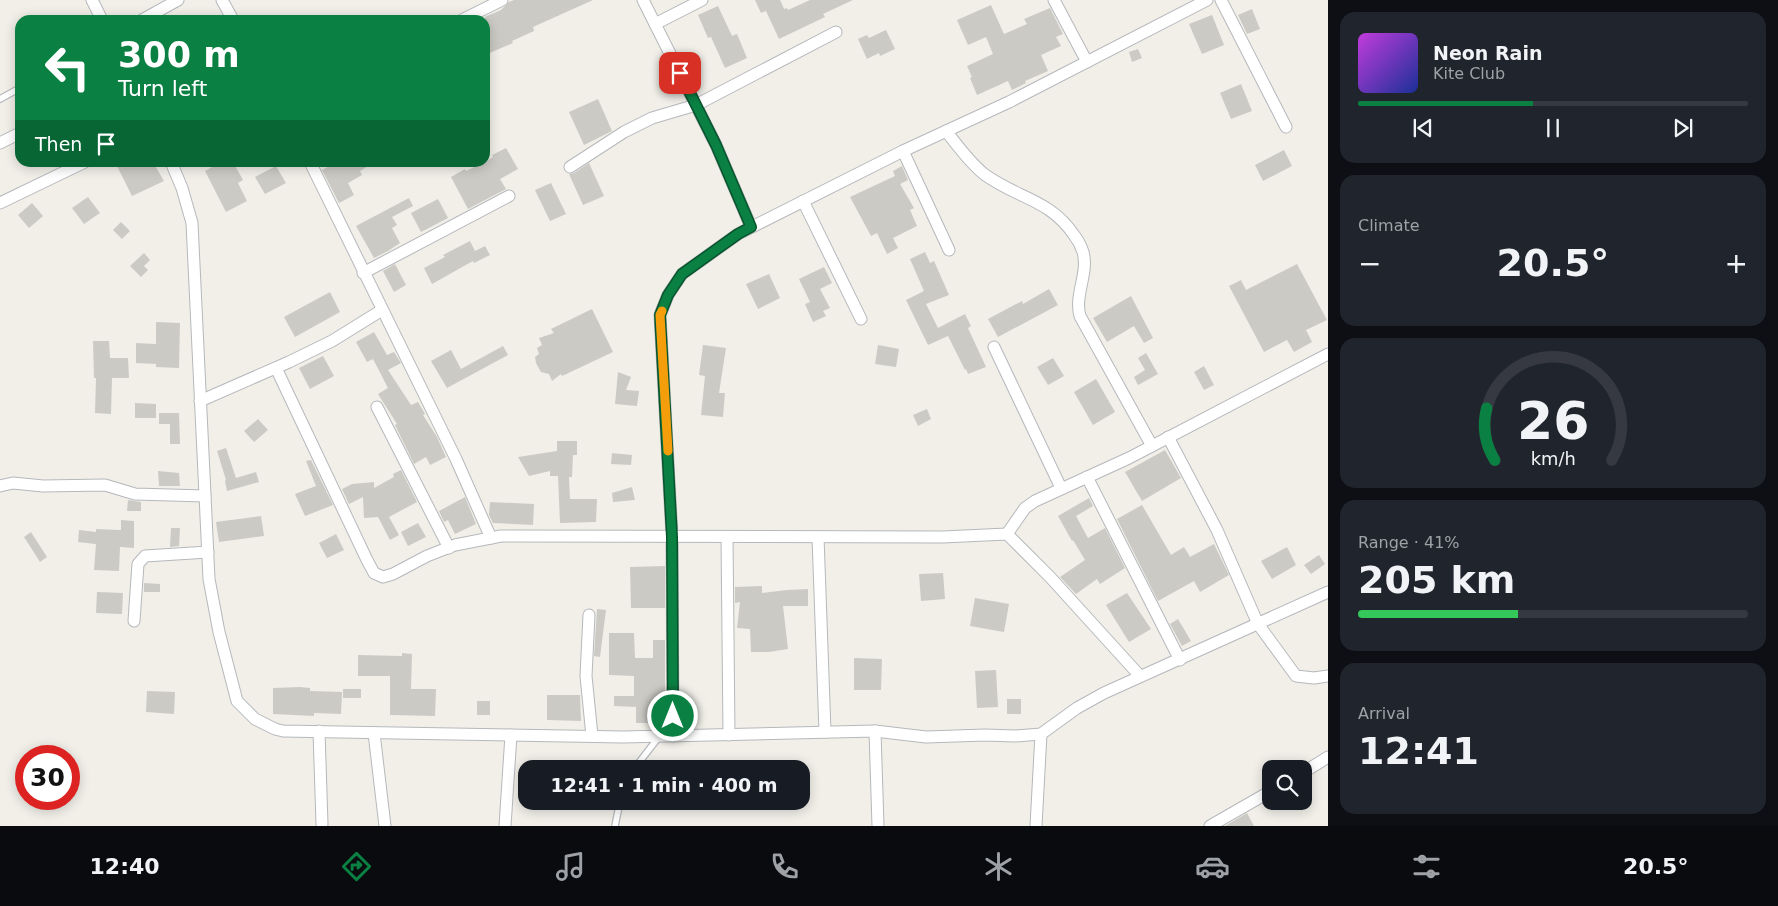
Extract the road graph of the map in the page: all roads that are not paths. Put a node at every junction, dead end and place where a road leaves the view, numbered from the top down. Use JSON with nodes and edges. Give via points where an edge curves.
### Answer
{"nodes":[{"id":1,"x":92,"y":0,"type":"edge"},
{"id":2,"x":178,"y":0,"type":"edge"},
{"id":3,"x":222,"y":0,"type":"edge"},
{"id":4,"x":502,"y":0,"type":"edge"},
{"id":5,"x":643,"y":0,"type":"edge"},
{"id":6,"x":702,"y":0,"type":"edge"},
{"id":7,"x":1054,"y":0,"type":"edge"},
{"id":8,"x":1207,"y":0,"type":"edge"},
{"id":9,"x":1221,"y":0,"type":"edge"},
{"id":10,"x":100,"y":15,"type":"edge"},
{"id":11,"x":151,"y":15,"type":"edge"},
{"id":12,"x":230,"y":15,"type":"edge"},
{"id":13,"x":472,"y":15,"type":"edge"},
{"id":14,"x":655,"y":24,"type":"junction"},
{"id":15,"x":836,"y":32,"type":"dead end"},
{"id":16,"x":1087,"y":62,"type":"junction"},
{"id":17,"x":15,"y":91,"type":"edge"},
{"id":18,"x":0,"y":99,"type":"edge"},
{"id":19,"x":696,"y":105,"type":"junction"},
{"id":20,"x":1286,"y":127,"type":"dead end"},
{"id":21,"x":946,"y":131,"type":"junction"},
{"id":22,"x":15,"y":136,"type":"edge"},
{"id":23,"x":0,"y":143,"type":"edge"},
{"id":24,"x":903,"y":151,"type":"junction"},
{"id":25,"x":75,"y":167,"type":"edge"},
{"id":26,"x":173,"y":167,"type":"edge"},
{"id":27,"x":312,"y":167,"type":"edge"},
{"id":28,"x":570,"y":167,"type":"dead end"},
{"id":29,"x":509,"y":196,"type":"dead end"},
{"id":30,"x":803,"y":201,"type":"junction"},
{"id":31,"x":0,"y":203,"type":"edge"},
{"id":32,"x":751,"y":227,"type":"junction"},
{"id":33,"x":949,"y":250,"type":"dead end"},
{"id":34,"x":363,"y":273,"type":"junction"},
{"id":35,"x":382,"y":310,"type":"junction"},
{"id":36,"x":861,"y":319,"type":"dead end"},
{"id":37,"x":994,"y":347,"type":"dead end"},
{"id":38,"x":1328,"y":354,"type":"edge"},
{"id":39,"x":276,"y":368,"type":"junction"},
{"id":40,"x":200,"y":401,"type":"junction"},
{"id":41,"x":377,"y":407,"type":"dead end"},
{"id":42,"x":1168,"y":437,"type":"junction"},
{"id":43,"x":1152,"y":446,"type":"junction"},
{"id":44,"x":1087,"y":477,"type":"junction"},
{"id":45,"x":0,"y":486,"type":"edge"},
{"id":46,"x":1062,"y":488,"type":"junction"},
{"id":47,"x":205,"y":496,"type":"junction"},
{"id":48,"x":1007,"y":534,"type":"junction"},
{"id":49,"x":672,"y":537,"type":"junction"},
{"id":50,"x":727,"y":537,"type":"junction"},
{"id":51,"x":818,"y":537,"type":"junction"},
{"id":52,"x":491,"y":538,"type":"junction"},
{"id":53,"x":449,"y":548,"type":"junction"},
{"id":54,"x":208,"y":552,"type":"junction"},
{"id":55,"x":1328,"y":592,"type":"edge"},
{"id":56,"x":589,"y":615,"type":"dead end"},
{"id":57,"x":134,"y":622,"type":"dead end"},
{"id":58,"x":1258,"y":624,"type":"junction"},
{"id":59,"x":1180,"y":660,"type":"junction"},
{"id":60,"x":1140,"y":676,"type":"junction"},
{"id":61,"x":1328,"y":676,"type":"edge"},
{"id":62,"x":318,"y":731,"type":"junction"},
{"id":63,"x":875,"y":731,"type":"junction"},
{"id":64,"x":825,"y":732,"type":"junction"},
{"id":65,"x":374,"y":734,"type":"junction"},
{"id":66,"x":1042,"y":734,"type":"junction"},
{"id":67,"x":511,"y":735,"type":"junction"},
{"id":68,"x":729,"y":735,"type":"junction"},
{"id":69,"x":592,"y":736,"type":"junction"},
{"id":70,"x":660,"y":736,"type":"junction"},
{"id":71,"x":673,"y":736,"type":"junction"},
{"id":72,"x":1328,"y":757,"type":"edge"},
{"id":73,"x":641,"y":760,"type":"edge"},
{"id":74,"x":1312,"y":767,"type":"edge"},
{"id":75,"x":1262,"y":796,"type":"edge"},
{"id":76,"x":619,"y":810,"type":"edge"},
{"id":77,"x":322,"y":824,"type":"dead end"},
{"id":78,"x":385,"y":826,"type":"edge"},
{"id":79,"x":505,"y":826,"type":"edge"},
{"id":80,"x":616,"y":826,"type":"edge"},
{"id":81,"x":878,"y":826,"type":"edge"},
{"id":82,"x":1036,"y":826,"type":"edge"},
{"id":83,"x":1210,"y":826,"type":"edge"}],
"edges":[{"from":1,"to":10,"type":"street"},
{"from":2,"to":11,"type":"street"},
{"from":3,"to":12,"type":"street"},
{"from":4,"to":13,"type":"street"},
{"from":5,"to":14,"type":"street"},
{"from":6,"to":14,"type":"street"},
{"from":7,"to":16,"type":"street"},
{"from":8,"to":16,"type":"street"},
{"from":9,"to":20,"type":"street"},
{"from":14,"to":19,"type":"street"},
{"from":15,"to":19,"type":"street"},
{"from":16,"to":21,"type":"street"},
{"from":17,"to":18,"type":"lane"},
{"from":19,"to":28,"type":"street","via":[[652,118]]},
{"from":19,"to":32,"type":"street"},
{"from":21,"to":24,"type":"street"},
{"from":21,"to":43,"type":"street","via":[[972,164],[997,183],[1052,211],[1066,222],[1079,243],[1084,260],[1078,302],[1080,316]]},
{"from":22,"to":23,"type":"street"},
{"from":24,"to":30,"type":"street"},
{"from":24,"to":33,"type":"street"},
{"from":25,"to":31,"type":"street"},
{"from":26,"to":40,"type":"street","via":[[192,222]]},
{"from":27,"to":34,"type":"street"},
{"from":29,"to":34,"type":"street"},
{"from":30,"to":32,"type":"street"},
{"from":30,"to":36,"type":"street"},
{"from":32,"to":49,"type":"street","via":[[682,274],[660,315]]},
{"from":34,"to":35,"type":"street"},
{"from":35,"to":39,"type":"street"},
{"from":35,"to":52,"type":"street"},
{"from":37,"to":46,"type":"street"},
{"from":38,"to":42,"type":"street"},
{"from":39,"to":40,"type":"street"},
{"from":39,"to":53,"type":"street","via":[[374,573],[383,577],[393,574]]},
{"from":40,"to":47,"type":"street"},
{"from":41,"to":53,"type":"street"},
{"from":42,"to":43,"type":"street"},
{"from":42,"to":58,"type":"street","via":[[1216,530]]},
{"from":43,"to":44,"type":"street"},
{"from":44,"to":46,"type":"street"},
{"from":44,"to":59,"type":"street"},
{"from":45,"to":47,"type":"street","via":[[13,483],[105,485],[135,494]]},
{"from":46,"to":48,"type":"street","via":[[1025,508]]},
{"from":47,"to":54,"type":"street"},
{"from":48,"to":51,"type":"street"},
{"from":48,"to":60,"type":"street"},
{"from":49,"to":50,"type":"street"},
{"from":49,"to":52,"type":"street"},
{"from":49,"to":71,"type":"street"},
{"from":50,"to":51,"type":"street"},
{"from":50,"to":68,"type":"street"},
{"from":51,"to":64,"type":"street"},
{"from":52,"to":53,"type":"street"},
{"from":54,"to":57,"type":"street","via":[[145,556],[138,564]]},
{"from":54,"to":62,"type":"street","via":[[209,579],[219,632],[237,701],[255,719],[275,729]]},
{"from":55,"to":58,"type":"street"},
{"from":56,"to":69,"type":"street","via":[[586,676]]},
{"from":58,"to":59,"type":"street"},
{"from":58,"to":61,"type":"street","via":[[1296,676]]},
{"from":59,"to":60,"type":"street"},
{"from":60,"to":66,"type":"street","via":[[1077,708]]},
{"from":62,"to":65,"type":"street"},
{"from":62,"to":77,"type":"street"},
{"from":63,"to":64,"type":"street"},
{"from":63,"to":66,"type":"street","via":[[926,737]]},
{"from":63,"to":81,"type":"street"},
{"from":64,"to":68,"type":"street"},
{"from":65,"to":67,"type":"street"},
{"from":65,"to":78,"type":"street"},
{"from":66,"to":82,"type":"street"},
{"from":67,"to":69,"type":"street"},
{"from":67,"to":79,"type":"street"},
{"from":68,"to":71,"type":"street"},
{"from":69,"to":70,"type":"street"},
{"from":70,"to":71,"type":"street"},
{"from":70,"to":73,"type":"lane"},
{"from":72,"to":74,"type":"street"},
{"from":75,"to":83,"type":"street"},
{"from":76,"to":80,"type":"lane"}]}
